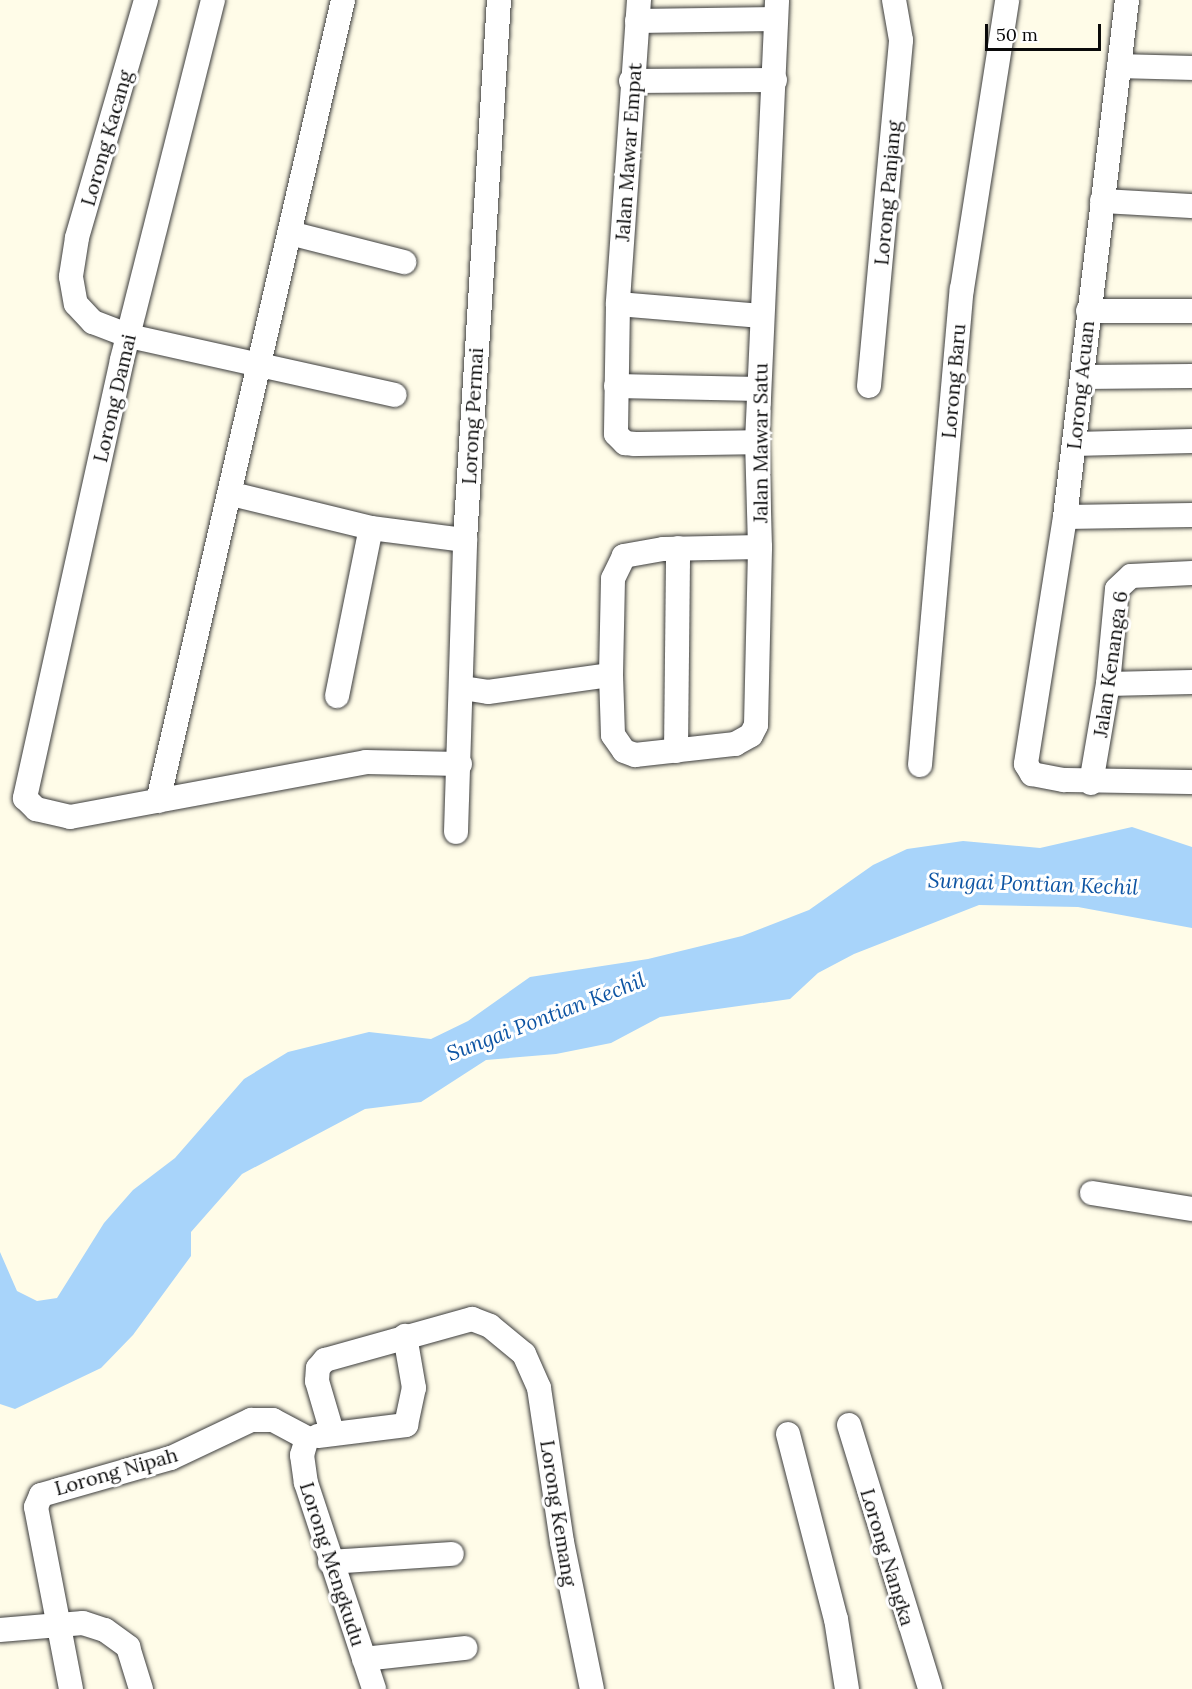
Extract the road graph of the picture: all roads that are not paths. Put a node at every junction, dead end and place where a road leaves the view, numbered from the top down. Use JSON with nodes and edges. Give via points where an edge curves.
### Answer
{"nodes":[{"id":1,"x":146,"y":0,"type":"edge"},
{"id":2,"x":213,"y":0,"type":"edge"},
{"id":3,"x":343,"y":0,"type":"edge"},
{"id":4,"x":499,"y":0,"type":"edge"},
{"id":5,"x":894,"y":0,"type":"edge"},
{"id":6,"x":1007,"y":0,"type":"edge"},
{"id":7,"x":1126,"y":0,"type":"edge"},
{"id":8,"x":638,"y":10,"type":"edge"},
{"id":9,"x":776,"y":10,"type":"edge"},
{"id":10,"x":1119,"y":66,"type":"junction"},
{"id":11,"x":1192,"y":68,"type":"edge"},
{"id":12,"x":775,"y":80,"type":"junction"},
{"id":13,"x":631,"y":81,"type":"junction"},
{"id":14,"x":1102,"y":201,"type":"junction"},
{"id":15,"x":1192,"y":206,"type":"edge"},
{"id":16,"x":291,"y":233,"type":"junction"},
{"id":17,"x":404,"y":262,"type":"dead end"},
{"id":18,"x":618,"y":304,"type":"junction"},
{"id":19,"x":1088,"y":311,"type":"junction"},
{"id":20,"x":1192,"y":311,"type":"edge"},
{"id":21,"x":762,"y":316,"type":"junction"},
{"id":22,"x":129,"y":336,"type":"junction"},
{"id":23,"x":261,"y":366,"type":"junction"},
{"id":24,"x":1192,"y":376,"type":"edge"},
{"id":25,"x":1082,"y":377,"type":"junction"},
{"id":26,"x":616,"y":386,"type":"junction"},
{"id":27,"x":869,"y":386,"type":"dead end"},
{"id":28,"x":759,"y":389,"type":"junction"},
{"id":29,"x":395,"y":395,"type":"dead end"},
{"id":30,"x":1192,"y":441,"type":"edge"},
{"id":31,"x":757,"y":442,"type":"junction"},
{"id":32,"x":1074,"y":444,"type":"junction"},
{"id":33,"x":232,"y":494,"type":"junction"},
{"id":34,"x":1192,"y":515,"type":"edge"},
{"id":35,"x":1065,"y":517,"type":"junction"},
{"id":36,"x":371,"y":528,"type":"junction"},
{"id":37,"x":465,"y":540,"type":"junction"},
{"id":38,"x":760,"y":547,"type":"junction"},
{"id":39,"x":678,"y":548,"type":"junction"},
{"id":40,"x":1192,"y":573,"type":"edge"},
{"id":41,"x":611,"y":675,"type":"junction"},
{"id":42,"x":1192,"y":682,"type":"edge"},
{"id":43,"x":1108,"y":684,"type":"junction"},
{"id":44,"x":463,"y":688,"type":"junction"},
{"id":45,"x":337,"y":696,"type":"dead end"},
{"id":46,"x":676,"y":751,"type":"junction"},
{"id":47,"x":460,"y":764,"type":"junction"},
{"id":48,"x":920,"y":765,"type":"dead end"},
{"id":49,"x":1192,"y":782,"type":"edge"},
{"id":50,"x":1091,"y":783,"type":"junction"},
{"id":51,"x":158,"y":801,"type":"junction"},
{"id":52,"x":456,"y":832,"type":"dead end"},
{"id":53,"x":1092,"y":1193,"type":"dead end"},
{"id":54,"x":1192,"y":1209,"type":"edge"},
{"id":55,"x":405,"y":1336,"type":"junction"},
{"id":56,"x":849,"y":1425,"type":"dead end"},
{"id":57,"x":332,"y":1432,"type":"junction"},
{"id":58,"x":788,"y":1434,"type":"dead end"},
{"id":59,"x":307,"y":1438,"type":"junction"},
{"id":60,"x":452,"y":1554,"type":"dead end"},
{"id":61,"x":330,"y":1562,"type":"junction"},
{"id":62,"x":57,"y":1628,"type":"junction"},
{"id":63,"x":0,"y":1630,"type":"edge"},
{"id":64,"x":465,"y":1648,"type":"dead end"},
{"id":65,"x":364,"y":1659,"type":"junction"},
{"id":66,"x":71,"y":1689,"type":"edge"},
{"id":67,"x":141,"y":1689,"type":"edge"},
{"id":68,"x":374,"y":1689,"type":"edge"},
{"id":69,"x":592,"y":1689,"type":"edge"},
{"id":70,"x":847,"y":1689,"type":"edge"},
{"id":71,"x":930,"y":1689,"type":"edge"}],
"edges":[{"from":1,"to":22,"type":"street","name":"Lorong Kacang","via":[[77,238],[72,277],[76,304],[83,314]]},
{"from":2,"to":22,"type":"street","name":"Lorong Damai"},
{"from":3,"to":16,"type":"street"},
{"from":4,"to":37,"type":"street","name":"Lorong Permai"},
{"from":5,"to":27,"type":"street","name":"Lorong Panjang","via":[[901,40]]},
{"from":6,"to":48,"type":"street","name":"Lorong Baru","via":[[975,182],[960,311]]},
{"from":7,"to":10,"type":"street","name":"Lorong Acuan"},
{"from":8,"to":9,"type":"street"},
{"from":8,"to":13,"type":"street","name":"Jalan Mawar Empat"},
{"from":9,"to":12,"type":"street","name":"Jalan Mawar Satu"},
{"from":10,"to":11,"type":"street"},
{"from":10,"to":14,"type":"street","name":"Lorong Acuan"},
{"from":12,"to":13,"type":"street"},
{"from":12,"to":21,"type":"street","name":"Jalan Mawar Satu"},
{"from":13,"to":18,"type":"street","name":"Jalan Mawar Empat"},
{"from":14,"to":15,"type":"street"},
{"from":14,"to":19,"type":"street","name":"Lorong Acuan"},
{"from":16,"to":17,"type":"street"},
{"from":16,"to":23,"type":"street"},
{"from":18,"to":21,"type":"street"},
{"from":18,"to":26,"type":"street","name":"Jalan Mawar Empat"},
{"from":19,"to":20,"type":"street"},
{"from":19,"to":25,"type":"street","name":"Lorong Acuan"},
{"from":21,"to":28,"type":"street","name":"Jalan Mawar Satu"},
{"from":22,"to":23,"type":"street","name":"Lorong Kacang"},
{"from":22,"to":51,"type":"street","name":"Lorong Damai","via":[[39,720],[25,798],[36,809],[70,817]]},
{"from":23,"to":29,"type":"street","name":"Lorong Kacang"},
{"from":23,"to":33,"type":"street"},
{"from":24,"to":25,"type":"street"},
{"from":25,"to":32,"type":"street","name":"Lorong Acuan"},
{"from":26,"to":28,"type":"street"},
{"from":26,"to":31,"type":"street","name":"Jalan Mawar Empat","via":[[616,434],[625,443]]},
{"from":28,"to":31,"type":"street","name":"Jalan Mawar Satu"},
{"from":30,"to":32,"type":"street"},
{"from":31,"to":38,"type":"street","name":"Jalan Mawar Satu"},
{"from":32,"to":35,"type":"street","name":"Lorong Acuan"},
{"from":33,"to":36,"type":"street"},
{"from":33,"to":51,"type":"street"},
{"from":34,"to":35,"type":"street"},
{"from":35,"to":50,"type":"street","name":"Lorong Acuan","via":[[1027,769],[1042,777]]},
{"from":36,"to":37,"type":"street"},
{"from":36,"to":45,"type":"street"},
{"from":37,"to":44,"type":"street","name":"Lorong Permai"},
{"from":38,"to":39,"type":"street"},
{"from":38,"to":46,"type":"street","name":"Jalan Mawar Satu","via":[[756,725],[751,735],[735,744]]},
{"from":39,"to":41,"type":"street","via":[[624,556],[614,579]]},
{"from":39,"to":46,"type":"street"},
{"from":40,"to":43,"type":"street","name":"Jalan Kenanga 6","via":[[1131,576],[1121,582]]},
{"from":41,"to":44,"type":"street","via":[[488,692]]},
{"from":41,"to":46,"type":"street","name":"Jalan Mawar Satu","via":[[613,735],[624,751],[635,755]]},
{"from":42,"to":43,"type":"street"},
{"from":43,"to":50,"type":"street","name":"Jalan Kenanga 6"},
{"from":44,"to":47,"type":"street","name":"Lorong Permai"},
{"from":47,"to":51,"type":"street","via":[[366,762]]},
{"from":47,"to":52,"type":"street","name":"Lorong Permai"},
{"from":49,"to":50,"type":"street"},
{"from":53,"to":54,"type":"street"},
{"from":55,"to":57,"type":"street","name":"Lorong Kemang","via":[[321,1364],[317,1381]]},
{"from":55,"to":57,"type":"street","via":[[414,1388],[406,1425]]},
{"from":55,"to":69,"type":"street","name":"Lorong Kemang","via":[[472,1320],[490,1326],[530,1362],[539,1388],[562,1542]]},
{"from":56,"to":71,"type":"street","name":"Lorong Nangka"},
{"from":57,"to":59,"type":"street"},
{"from":58,"to":70,"type":"street","via":[[836,1619]]},
{"from":59,"to":61,"type":"street","name":"Lorong Mengkudu","via":[[303,1468]]},
{"from":59,"to":62,"type":"street","name":"Lorong Nipah","via":[[273,1420],[251,1420],[171,1458],[45,1492],[36,1507]]},
{"from":60,"to":61,"type":"street"},
{"from":61,"to":65,"type":"street","name":"Lorong Mengkudu"},
{"from":62,"to":63,"type":"street"},
{"from":62,"to":66,"type":"street","name":"Lorong Nipah"},
{"from":62,"to":67,"type":"street","via":[[83,1623],[117,1637],[128,1647]]},
{"from":64,"to":65,"type":"street"},
{"from":65,"to":68,"type":"street","name":"Lorong Mengkudu"}]}
